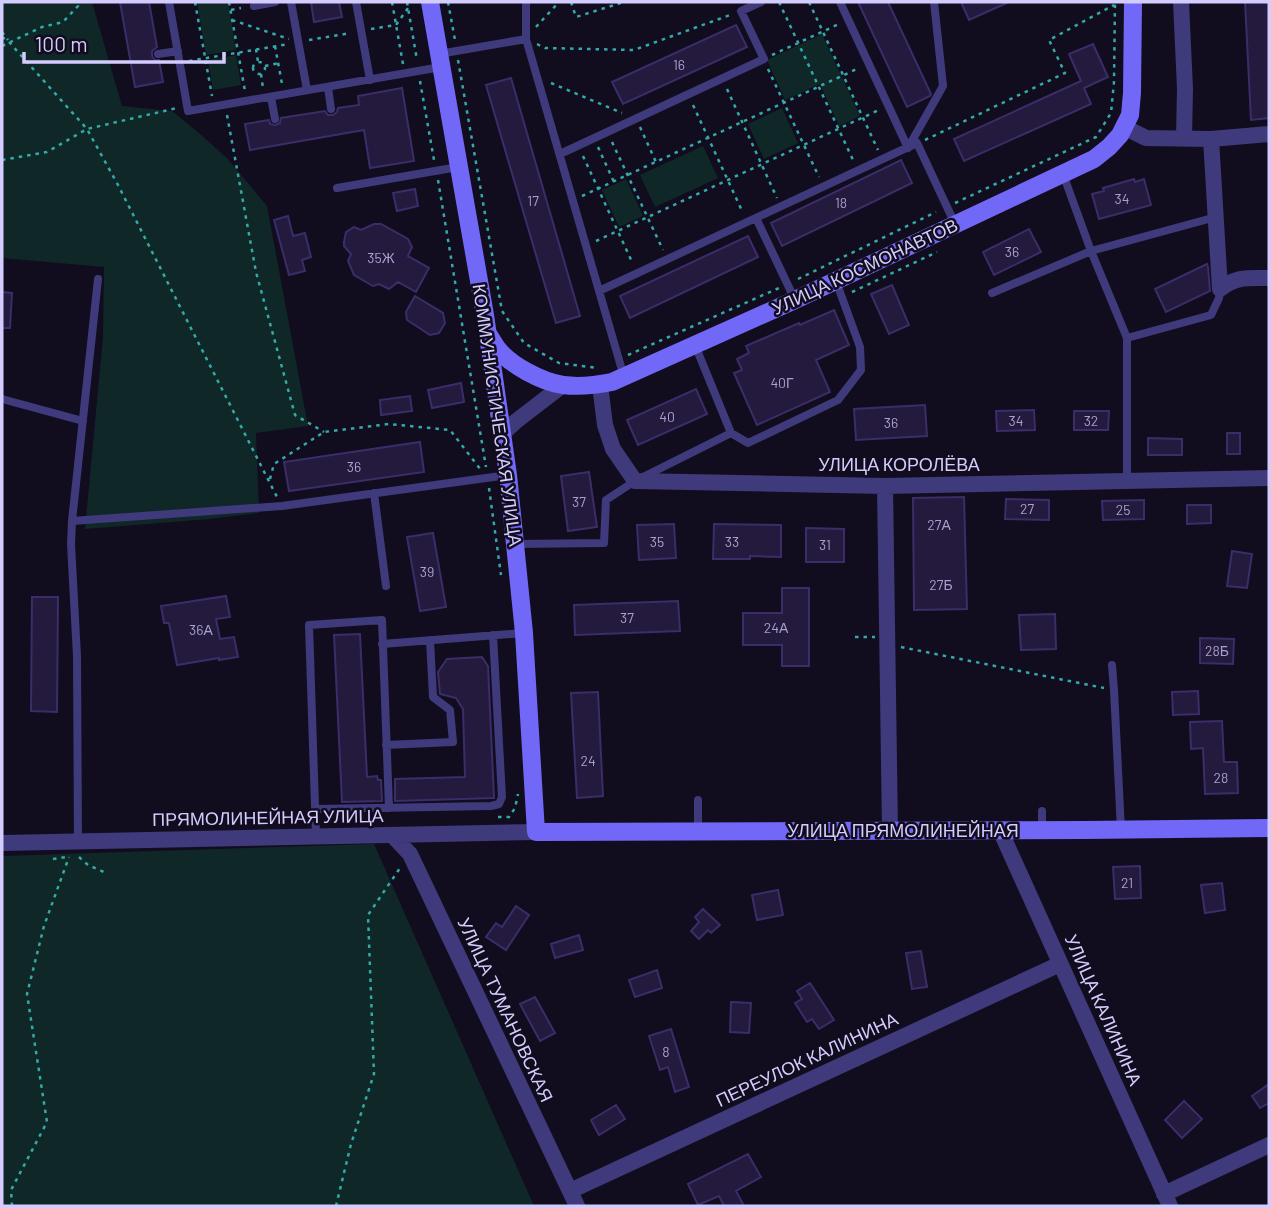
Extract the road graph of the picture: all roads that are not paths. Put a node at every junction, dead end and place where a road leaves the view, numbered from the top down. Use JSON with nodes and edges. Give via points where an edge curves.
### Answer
{"nodes":[{"id":1,"x":169,"y":2,"type":"edge"},
{"id":2,"x":275,"y":2,"type":"edge"},
{"id":3,"x":291,"y":2,"type":"edge"},
{"id":4,"x":356,"y":2,"type":"edge"},
{"id":5,"x":430,"y":2,"type":"edge"},
{"id":6,"x":526,"y":2,"type":"edge"},
{"id":7,"x":761,"y":2,"type":"edge"},
{"id":8,"x":840,"y":2,"type":"edge"},
{"id":9,"x":934,"y":2,"type":"edge"},
{"id":10,"x":1133,"y":2,"type":"edge"},
{"id":11,"x":1181,"y":2,"type":"edge"},
{"id":12,"x":254,"y":6,"type":"dead end"},
{"id":13,"x":526,"y":39,"type":"junction"},
{"id":14,"x":178,"y":51,"type":"junction"},
{"id":15,"x":158,"y":54,"type":"dead end"},
{"id":16,"x":446,"y":57,"type":"junction"},
{"id":17,"x":370,"y":80,"type":"junction"},
{"id":18,"x":328,"y":87,"type":"junction"},
{"id":19,"x":307,"y":90,"type":"junction"},
{"id":20,"x":268,"y":97,"type":"junction"},
{"id":21,"x":331,"y":109,"type":"dead end"},
{"id":22,"x":275,"y":119,"type":"dead end"},
{"id":23,"x":1124,"y":127,"type":"junction"},
{"id":24,"x":1269,"y":134,"type":"edge"},
{"id":25,"x":1184,"y":138,"type":"junction"},
{"id":26,"x":1211,"y":139,"type":"junction"},
{"id":27,"x":908,"y":148,"type":"junction"},
{"id":28,"x":560,"y":154,"type":"junction"},
{"id":29,"x":459,"y":167,"type":"junction"},
{"id":30,"x":1063,"y":174,"type":"junction"},
{"id":31,"x":337,"y":188,"type":"dead end"},
{"id":32,"x":1216,"y":217,"type":"junction"},
{"id":33,"x":752,"y":220,"type":"junction"},
{"id":34,"x":955,"y":225,"type":"junction"},
{"id":35,"x":1091,"y":251,"type":"junction"},
{"id":36,"x":1269,"y":278,"type":"edge"},
{"id":37,"x":98,"y":279,"type":"dead end"},
{"id":38,"x":836,"y":281,"type":"junction"},
{"id":39,"x":1220,"y":289,"type":"junction"},
{"id":40,"x":599,"y":291,"type":"junction"},
{"id":41,"x":791,"y":292,"type":"junction"},
{"id":42,"x":992,"y":293,"type":"dead end"},
{"id":43,"x":486,"y":331,"type":"junction"},
{"id":44,"x":1127,"y":338,"type":"junction"},
{"id":45,"x":695,"y":345,"type":"junction"},
{"id":46,"x":624,"y":378,"type":"junction"},
{"id":47,"x":563,"y":385,"type":"junction"},
{"id":48,"x":600,"y":385,"type":"junction"},
{"id":49,"x":2,"y":399,"type":"edge"},
{"id":50,"x":83,"y":421,"type":"junction"},
{"id":51,"x":731,"y":433,"type":"junction"},
{"id":52,"x":502,"y":434,"type":"junction"},
{"id":53,"x":508,"y":475,"type":"junction"},
{"id":54,"x":1269,"y":478,"type":"edge"},
{"id":55,"x":635,"y":481,"type":"junction"},
{"id":56,"x":1127,"y":481,"type":"junction"},
{"id":57,"x":885,"y":486,"type":"junction"},
{"id":58,"x":374,"y":493,"type":"junction"},
{"id":59,"x":72,"y":521,"type":"junction"},
{"id":60,"x":515,"y":544,"type":"junction"},
{"id":61,"x":386,"y":586,"type":"dead end"},
{"id":62,"x":524,"y":633,"type":"junction"},
{"id":63,"x":493,"y":635,"type":"junction"},
{"id":64,"x":430,"y":640,"type":"junction"},
{"id":65,"x":382,"y":644,"type":"junction"},
{"id":66,"x":1112,"y":665,"type":"dead end"},
{"id":67,"x":386,"y":745,"type":"junction"},
{"id":68,"x":698,"y":800,"type":"dead end"},
{"id":69,"x":389,"y":808,"type":"junction"},
{"id":70,"x":315,"y":809,"type":"junction"},
{"id":71,"x":1042,"y":811,"type":"dead end"},
{"id":72,"x":1269,"y":828,"type":"edge"},
{"id":73,"x":1000,"y":830,"type":"junction"},
{"id":74,"x":1042,"y":830,"type":"junction"},
{"id":75,"x":1121,"y":830,"type":"junction"},
{"id":76,"x":698,"y":831,"type":"junction"},
{"id":77,"x":890,"y":831,"type":"junction"},
{"id":78,"x":536,"y":832,"type":"junction"},
{"id":79,"x":392,"y":835,"type":"junction"},
{"id":80,"x":316,"y":836,"type":"junction"},
{"id":81,"x":2,"y":843,"type":"edge"},
{"id":82,"x":77,"y":845,"type":"junction"},
{"id":83,"x":1060,"y":964,"type":"junction"},
{"id":84,"x":1269,"y":1145,"type":"edge"},
{"id":85,"x":570,"y":1191,"type":"junction"},
{"id":86,"x":1167,"y":1200,"type":"edge"},
{"id":87,"x":577,"y":1206,"type":"edge"}],
"edges":[{"from":1,"to":14,"type":"lane"},
{"from":2,"to":12,"type":"lane"},
{"from":3,"to":19,"type":"lane"},
{"from":4,"to":17,"type":"lane"},
{"from":5,"to":16,"type":"street","name":"КОММУНИСТИЧЕСКАЯ УЛИЦА"},
{"from":6,"to":13,"type":"lane"},
{"from":7,"to":28,"type":"lane","via":[[741,11],[764,59]]},
{"from":8,"to":27,"type":"lane"},
{"from":9,"to":27,"type":"lane","via":[[943,86]]},
{"from":10,"to":23,"type":"street","name":"УЛИЦА КОСМОНАВТОВ","via":[[1132,93]]},
{"from":11,"to":25,"type":"street"},
{"from":13,"to":16,"type":"lane"},
{"from":13,"to":28,"type":"lane"},
{"from":14,"to":15,"type":"lane"},
{"from":14,"to":20,"type":"lane","via":[[188,111]]},
{"from":16,"to":17,"type":"lane","via":[[419,71]]},
{"from":16,"to":29,"type":"street","name":"КОММУНИСТИЧЕСКАЯ УЛИЦА"},
{"from":17,"to":18,"type":"lane"},
{"from":18,"to":19,"type":"lane"},
{"from":18,"to":21,"type":"lane"},
{"from":19,"to":20,"type":"lane"},
{"from":20,"to":22,"type":"lane"},
{"from":23,"to":25,"type":"street","via":[[1146,138]]},
{"from":23,"to":30,"type":"street","name":"УЛИЦА КОСМОНАВТОВ","via":[[1094,159]]},
{"from":24,"to":26,"type":"street"},
{"from":25,"to":26,"type":"street"},
{"from":26,"to":32,"type":"street"},
{"from":27,"to":33,"type":"lane"},
{"from":27,"to":34,"type":"lane","via":[[917,144]]},
{"from":28,"to":40,"type":"lane"},
{"from":29,"to":31,"type":"lane"},
{"from":29,"to":43,"type":"street","name":"КОММУНИСТИЧЕСКАЯ УЛИЦА"},
{"from":30,"to":34,"type":"street","name":"УЛИЦА КОСМОНАВТОВ"},
{"from":30,"to":35,"type":"lane"},
{"from":32,"to":35,"type":"lane"},
{"from":32,"to":39,"type":"street"},
{"from":33,"to":40,"type":"lane"},
{"from":33,"to":41,"type":"lane"},
{"from":34,"to":38,"type":"street","name":"УЛИЦА КОСМОНАВТОВ"},
{"from":35,"to":42,"type":"lane"},
{"from":35,"to":44,"type":"lane"},
{"from":36,"to":39,"type":"street","via":[[1230,281]]},
{"from":37,"to":50,"type":"lane"},
{"from":38,"to":41,"type":"street","name":"УЛИЦА КОСМОНАВТОВ"},
{"from":38,"to":51,"type":"lane","via":[[860,347],[861,370],[838,400],[827,406],[748,443]]},
{"from":39,"to":44,"type":"lane","via":[[1211,315]]},
{"from":40,"to":46,"type":"lane"},
{"from":41,"to":45,"type":"street","name":"УЛИЦА КОСМОНАВТОВ"},
{"from":43,"to":47,"type":"street","name":"УЛИЦА КОСМОНАВТОВ","via":[[516,365]]},
{"from":43,"to":52,"type":"street","name":"КОММУНИСТИЧЕСКАЯ УЛИЦА"},
{"from":44,"to":56,"type":"lane"},
{"from":45,"to":46,"type":"street","name":"УЛИЦА КОСМОНАВТОВ"},
{"from":45,"to":51,"type":"lane"},
{"from":46,"to":48,"type":"street","name":"УЛИЦА КОСМОНАВТОВ"},
{"from":47,"to":48,"type":"street","name":"УЛИЦА КОСМОНАВТОВ"},
{"from":47,"to":52,"type":"street"},
{"from":48,"to":55,"type":"street","via":[[613,449]]},
{"from":49,"to":50,"type":"lane"},
{"from":50,"to":59,"type":"lane"},
{"from":51,"to":55,"type":"lane"},
{"from":52,"to":53,"type":"street","name":"КОММУНИСТИЧЕСКАЯ УЛИЦА"},
{"from":53,"to":58,"type":"lane"},
{"from":53,"to":60,"type":"street","name":"КОММУНИСТИЧЕСКАЯ УЛИЦА"},
{"from":54,"to":56,"type":"street","name":"УЛИЦА КОРОЛЁВА"},
{"from":55,"to":57,"type":"street","name":"УЛИЦА КОРОЛЁВА"},
{"from":55,"to":60,"type":"lane","via":[[606,500],[604,543]]},
{"from":56,"to":57,"type":"street","name":"УЛИЦА КОРОЛЁВА"},
{"from":57,"to":77,"type":"street"},
{"from":58,"to":59,"type":"lane","via":[[282,506]]},
{"from":58,"to":61,"type":"lane"},
{"from":59,"to":82,"type":"lane"},
{"from":60,"to":62,"type":"street","name":"КОММУНИСТИЧЕСКАЯ УЛИЦА"},
{"from":62,"to":63,"type":"lane"},
{"from":62,"to":78,"type":"street","name":"КОММУНИСТИЧЕСКАЯ УЛИЦА"},
{"from":63,"to":64,"type":"lane"},
{"from":63,"to":69,"type":"lane","via":[[499,804]]},
{"from":64,"to":65,"type":"lane"},
{"from":64,"to":67,"type":"lane","via":[[433,696],[450,710],[453,742]]},
{"from":65,"to":67,"type":"lane"},
{"from":65,"to":70,"type":"lane","via":[[382,620],[309,625]]},
{"from":66,"to":75,"type":"lane"},
{"from":67,"to":69,"type":"lane"},
{"from":68,"to":76,"type":"lane"},
{"from":69,"to":70,"type":"lane"},
{"from":70,"to":80,"type":"lane"},
{"from":71,"to":74,"type":"lane"},
{"from":72,"to":75,"type":"street","name":"УЛИЦА ПРЯМОЛИНЕЙНАЯ"},
{"from":73,"to":74,"type":"street","name":"УЛИЦА ПРЯМОЛИНЕЙНАЯ"},
{"from":73,"to":77,"type":"street","name":"УЛИЦА ПРЯМОЛИНЕЙНАЯ"},
{"from":73,"to":83,"type":"street","name":"УЛИЦА КАЛИНИНА"},
{"from":74,"to":75,"type":"street","name":"УЛИЦА ПРЯМОЛИНЕЙНАЯ"},
{"from":76,"to":77,"type":"street","name":"УЛИЦА ПРЯМОЛИНЕЙНАЯ"},
{"from":76,"to":78,"type":"street","name":"УЛИЦА ПРЯМОЛИНЕЙНАЯ"},
{"from":78,"to":79,"type":"street","name":"ПРЯМОЛИНЕЙНАЯ УЛИЦА"},
{"from":79,"to":80,"type":"street","name":"ПРЯМОЛИНЕЙНАЯ УЛИЦА"},
{"from":79,"to":85,"type":"street","name":"УЛИЦА ТУМАНОВСКАЯ","via":[[410,854]]},
{"from":80,"to":82,"type":"street","name":"ПРЯМОЛИНЕЙНАЯ УЛИЦА"},
{"from":81,"to":82,"type":"street","name":"ПРЯМОЛИНЕЙНАЯ УЛИЦА"},
{"from":83,"to":85,"type":"street","name":"ПЕРЕУЛОК КАЛИНИНА"},
{"from":83,"to":86,"type":"street","name":"УЛИЦА КАЛИНИНА"},
{"from":84,"to":86,"type":"street"},
{"from":85,"to":87,"type":"street","name":"УЛИЦА ТУМАНОВСКАЯ"}]}
